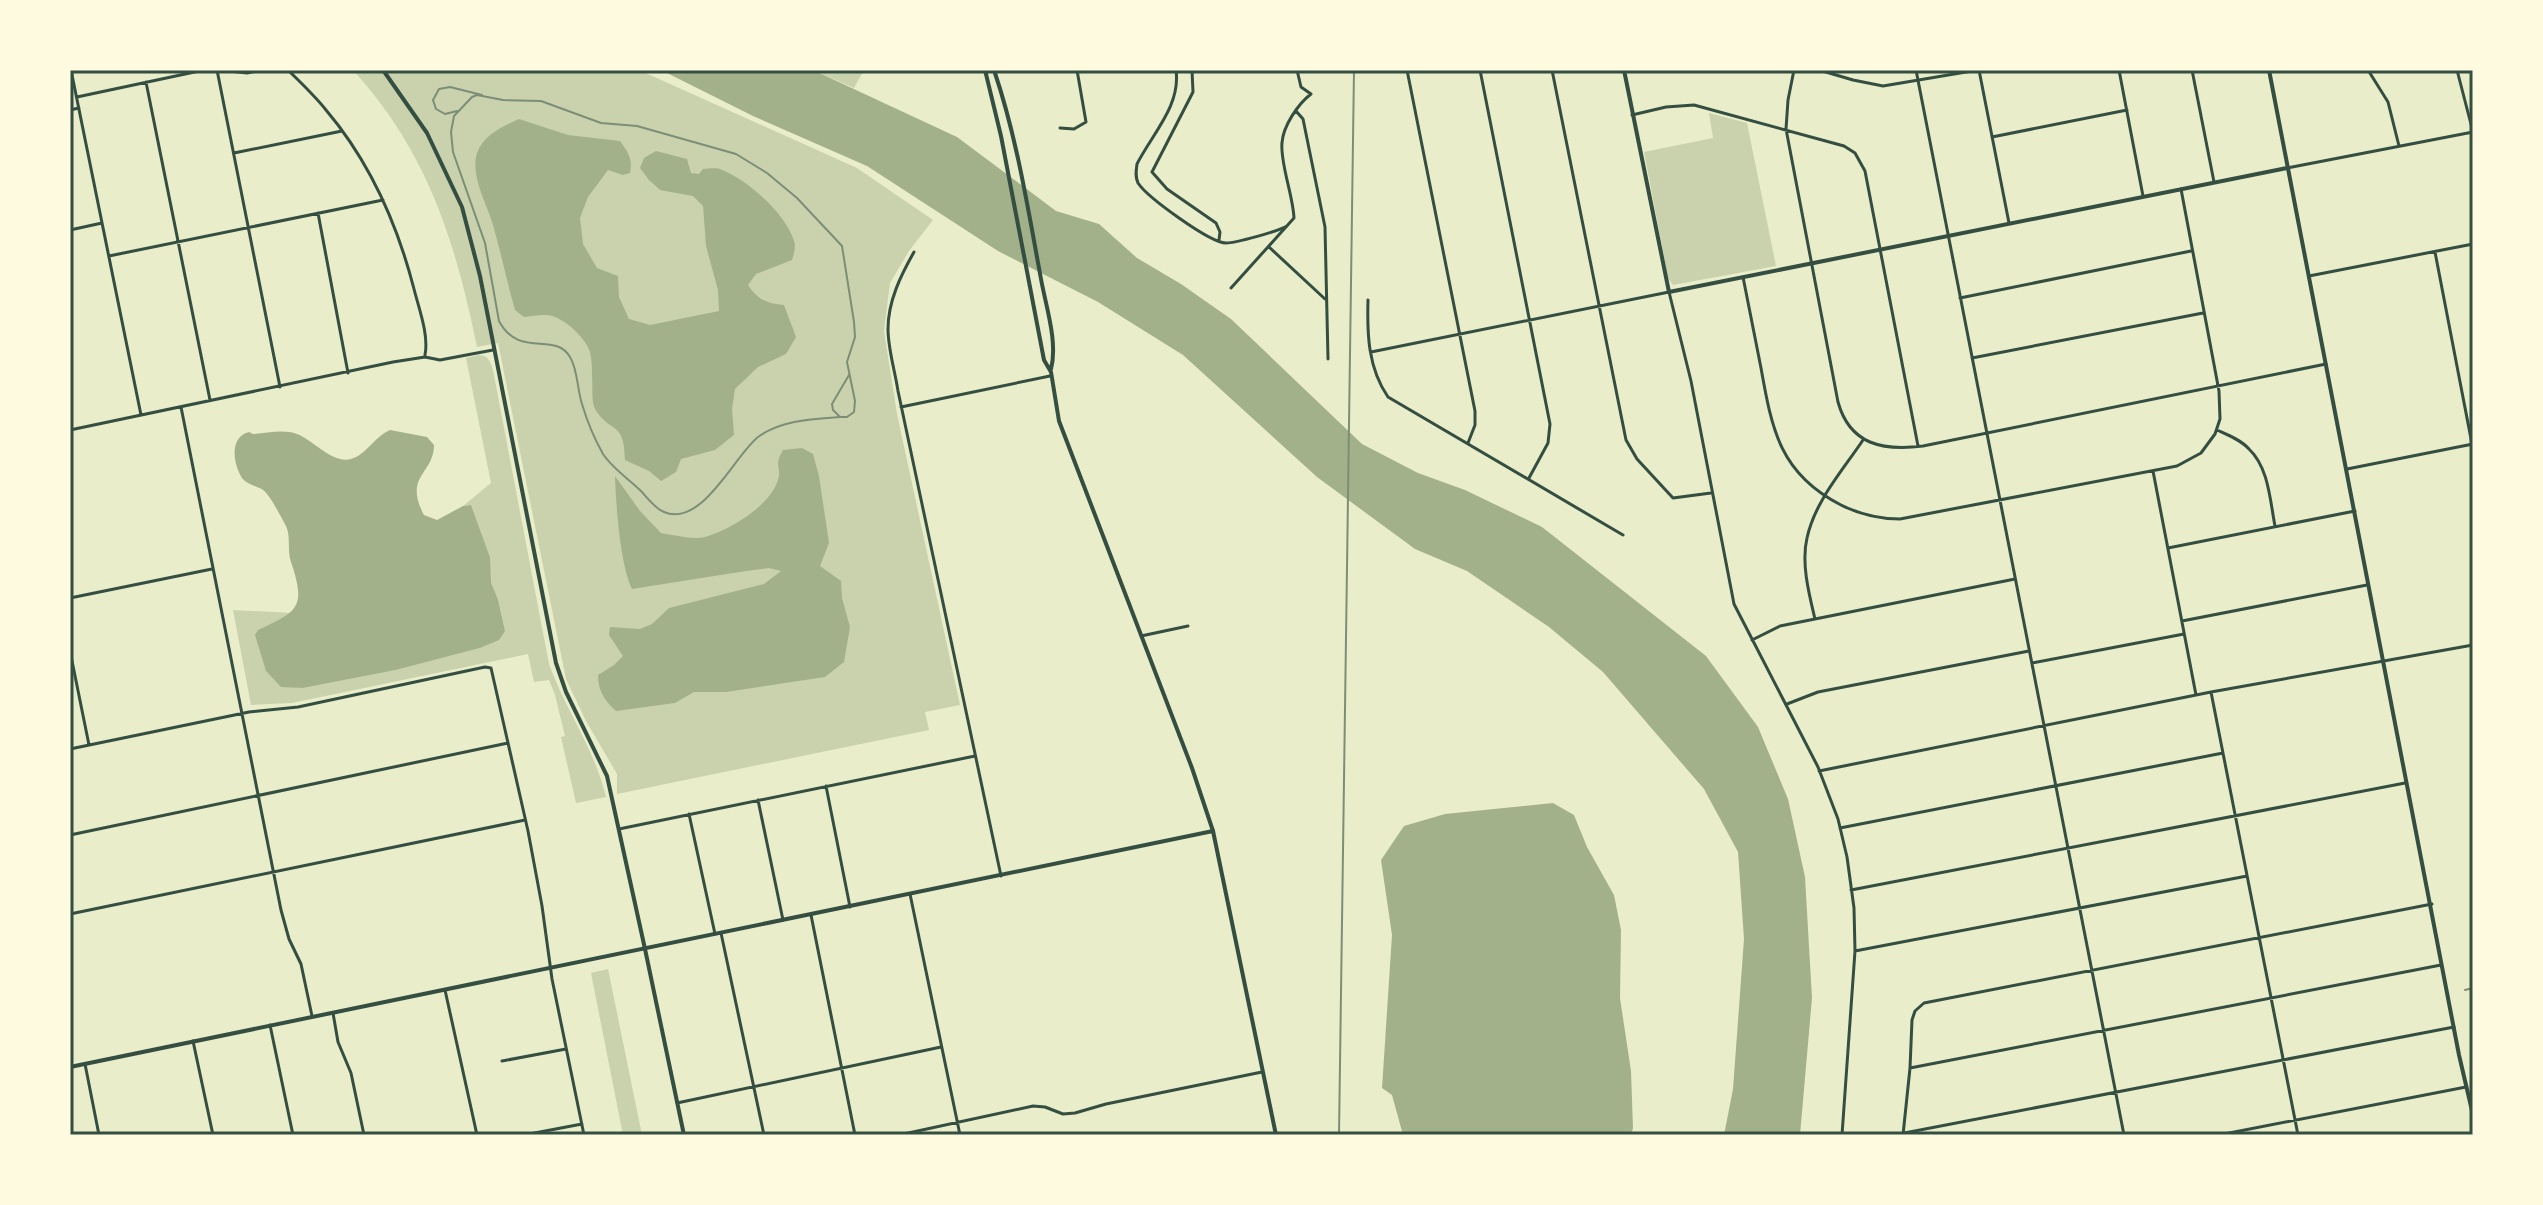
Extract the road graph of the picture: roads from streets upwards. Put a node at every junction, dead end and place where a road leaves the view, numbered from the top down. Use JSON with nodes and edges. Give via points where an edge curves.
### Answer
{"nodes":[{"id":1,"x":71,"y":70,"type":"edge"},
{"id":2,"x":204,"y":70,"type":"edge"},
{"id":3,"x":219,"y":70,"type":"edge"},
{"id":4,"x":263,"y":70,"type":"edge"},
{"id":5,"x":288,"y":70,"type":"edge"},
{"id":6,"x":383,"y":70,"type":"edge"},
{"id":7,"x":985,"y":70,"type":"edge"},
{"id":8,"x":994,"y":70,"type":"edge"},
{"id":9,"x":1077,"y":70,"type":"edge"},
{"id":10,"x":1176,"y":70,"type":"edge"},
{"id":11,"x":1192,"y":70,"type":"edge"},
{"id":12,"x":1297,"y":70,"type":"edge"},
{"id":13,"x":1407,"y":70,"type":"edge"},
{"id":14,"x":1480,"y":70,"type":"edge"},
{"id":15,"x":1552,"y":70,"type":"edge"},
{"id":16,"x":1624,"y":70,"type":"edge"},
{"id":17,"x":1794,"y":70,"type":"edge"},
{"id":18,"x":1819,"y":70,"type":"edge"},
{"id":19,"x":1916,"y":70,"type":"edge"},
{"id":20,"x":1978,"y":70,"type":"edge"},
{"id":21,"x":2119,"y":70,"type":"edge"},
{"id":22,"x":2192,"y":70,"type":"edge"},
{"id":23,"x":2269,"y":70,"type":"edge"},
{"id":24,"x":2368,"y":70,"type":"edge"},
{"id":25,"x":2457,"y":70,"type":"edge"},
{"id":26,"x":146,"y":82,"type":"junction"},
{"id":27,"x":1919,"y":82,"type":"junction"},
{"id":28,"x":77,"y":97,"type":"junction"},
{"id":29,"x":79,"y":108,"type":"junction"},
{"id":30,"x":70,"y":110,"type":"edge"},
{"id":31,"x":2127,"y":110,"type":"junction"},
{"id":32,"x":1296,"y":111,"type":"junction"},
{"id":33,"x":1632,"y":115,"type":"junction"},
{"id":34,"x":1060,"y":128,"type":"dead end"},
{"id":35,"x":1786,"y":129,"type":"junction"},
{"id":36,"x":342,"y":131,"type":"junction"},
{"id":37,"x":2473,"y":132,"type":"edge"},
{"id":38,"x":1992,"y":137,"type":"junction"},
{"id":39,"x":2399,"y":146,"type":"junction"},
{"id":40,"x":234,"y":153,"type":"junction"},
{"id":41,"x":2287,"y":168,"type":"junction"},
{"id":42,"x":2214,"y":182,"type":"junction"},
{"id":43,"x":2181,"y":189,"type":"junction"},
{"id":44,"x":2143,"y":196,"type":"junction"},
{"id":45,"x":383,"y":200,"type":"junction"},
{"id":46,"x":318,"y":213,"type":"junction"},
{"id":47,"x":102,"y":223,"type":"junction"},
{"id":48,"x":2009,"y":223,"type":"junction"},
{"id":49,"x":1287,"y":226,"type":"junction"},
{"id":50,"x":249,"y":227,"type":"junction"},
{"id":51,"x":70,"y":230,"type":"edge"},
{"id":52,"x":1948,"y":236,"type":"junction"},
{"id":53,"x":179,"y":241,"type":"junction"},
{"id":54,"x":1219,"y":241,"type":"junction"},
{"id":55,"x":2473,"y":244,"type":"edge"},
{"id":56,"x":1269,"y":247,"type":"junction"},
{"id":57,"x":1880,"y":250,"type":"junction"},
{"id":58,"x":2193,"y":251,"type":"junction"},
{"id":59,"x":914,"y":252,"type":"dead end"},
{"id":60,"x":2435,"y":252,"type":"junction"},
{"id":61,"x":109,"y":256,"type":"junction"},
{"id":62,"x":1812,"y":263,"type":"junction"},
{"id":63,"x":2309,"y":276,"type":"junction"},
{"id":64,"x":1743,"y":277,"type":"junction"},
{"id":65,"x":1231,"y":288,"type":"dead end"},
{"id":66,"x":1669,"y":292,"type":"junction"},
{"id":67,"x":1960,"y":298,"type":"junction"},
{"id":68,"x":1327,"y":300,"type":"junction"},
{"id":69,"x":1368,"y":300,"type":"dead end"},
{"id":70,"x":1600,"y":306,"type":"junction"},
{"id":71,"x":2204,"y":312,"type":"junction"},
{"id":72,"x":1530,"y":320,"type":"junction"},
{"id":73,"x":1460,"y":334,"type":"junction"},
{"id":74,"x":495,"y":349,"type":"junction"},
{"id":75,"x":1371,"y":352,"type":"junction"},
{"id":76,"x":425,"y":357,"type":"junction"},
{"id":77,"x":1972,"y":358,"type":"junction"},
{"id":78,"x":1328,"y":359,"type":"dead end"},
{"id":79,"x":2326,"y":364,"type":"junction"},
{"id":80,"x":348,"y":373,"type":"junction"},
{"id":81,"x":1051,"y":374,"type":"junction"},
{"id":82,"x":2219,"y":386,"type":"junction"},
{"id":83,"x":280,"y":387,"type":"junction"},
{"id":84,"x":211,"y":401,"type":"junction"},
{"id":85,"x":181,"y":407,"type":"junction"},
{"id":86,"x":901,"y":407,"type":"junction"},
{"id":87,"x":141,"y":415,"type":"junction"},
{"id":88,"x":70,"y":430,"type":"edge"},
{"id":89,"x":2217,"y":430,"type":"junction"},
{"id":90,"x":1986,"y":433,"type":"junction"},
{"id":91,"x":1863,"y":440,"type":"junction"},
{"id":92,"x":1468,"y":443,"type":"junction"},
{"id":93,"x":2472,"y":444,"type":"edge"},
{"id":94,"x":1918,"y":446,"type":"junction"},
{"id":95,"x":2347,"y":469,"type":"junction"},
{"id":96,"x":2153,"y":471,"type":"junction"},
{"id":97,"x":1529,"y":478,"type":"junction"},
{"id":98,"x":1711,"y":493,"type":"junction"},
{"id":99,"x":1825,"y":497,"type":"junction"},
{"id":100,"x":2000,"y":501,"type":"junction"},
{"id":101,"x":2355,"y":511,"type":"junction"},
{"id":102,"x":2275,"y":527,"type":"junction"},
{"id":103,"x":1623,"y":535,"type":"dead end"},
{"id":104,"x":2168,"y":548,"type":"junction"},
{"id":105,"x":212,"y":569,"type":"junction"},
{"id":106,"x":2015,"y":579,"type":"junction"},
{"id":107,"x":2369,"y":585,"type":"junction"},
{"id":108,"x":70,"y":598,"type":"edge"},
{"id":109,"x":1815,"y":619,"type":"junction"},
{"id":110,"x":2182,"y":621,"type":"junction"},
{"id":111,"x":1188,"y":626,"type":"dead end"},
{"id":112,"x":2184,"y":634,"type":"junction"},
{"id":113,"x":1141,"y":636,"type":"junction"},
{"id":114,"x":1752,"y":640,"type":"junction"},
{"id":115,"x":2473,"y":645,"type":"edge"},
{"id":116,"x":70,"y":651,"type":"edge"},
{"id":117,"x":2030,"y":651,"type":"junction"},
{"id":118,"x":2383,"y":662,"type":"junction"},
{"id":119,"x":2032,"y":663,"type":"junction"},
{"id":120,"x":2211,"y":692,"type":"junction"},
{"id":121,"x":2196,"y":695,"type":"junction"},
{"id":122,"x":1787,"y":704,"type":"junction"},
{"id":123,"x":242,"y":713,"type":"junction"},
{"id":124,"x":2044,"y":725,"type":"junction"},
{"id":125,"x":508,"y":743,"type":"junction"},
{"id":126,"x":89,"y":745,"type":"junction"},
{"id":127,"x":70,"y":749,"type":"edge"},
{"id":128,"x":2223,"y":753,"type":"junction"},
{"id":129,"x":975,"y":756,"type":"junction"},
{"id":130,"x":1819,"y":771,"type":"junction"},
{"id":131,"x":2407,"y":783,"type":"junction"},
{"id":132,"x":826,"y":786,"type":"junction"},
{"id":133,"x":2056,"y":786,"type":"junction"},
{"id":134,"x":258,"y":796,"type":"junction"},
{"id":135,"x":758,"y":800,"type":"junction"},
{"id":136,"x":689,"y":814,"type":"junction"},
{"id":137,"x":2235,"y":816,"type":"junction"},
{"id":138,"x":525,"y":820,"type":"junction"},
{"id":139,"x":1840,"y":828,"type":"junction"},
{"id":140,"x":619,"y":829,"type":"junction"},
{"id":141,"x":1213,"y":831,"type":"junction"},
{"id":142,"x":70,"y":835,"type":"edge"},
{"id":143,"x":2068,"y":848,"type":"junction"},
{"id":144,"x":273,"y":872,"type":"junction"},
{"id":145,"x":1001,"y":876,"type":"junction"},
{"id":146,"x":2247,"y":876,"type":"junction"},
{"id":147,"x":1851,"y":890,"type":"junction"},
{"id":148,"x":910,"y":894,"type":"junction"},
{"id":149,"x":2432,"y":904,"type":"junction"},
{"id":150,"x":850,"y":907,"type":"junction"},
{"id":151,"x":2079,"y":908,"type":"junction"},
{"id":152,"x":70,"y":914,"type":"edge"},
{"id":153,"x":811,"y":915,"type":"junction"},
{"id":154,"x":783,"y":920,"type":"junction"},
{"id":155,"x":718,"y":934,"type":"junction"},
{"id":156,"x":2259,"y":937,"type":"junction"},
{"id":157,"x":645,"y":949,"type":"junction"},
{"id":158,"x":1855,"y":951,"type":"junction"},
{"id":159,"x":2443,"y":965,"type":"junction"},
{"id":160,"x":552,"y":968,"type":"junction"},
{"id":161,"x":2091,"y":970,"type":"junction"},
{"id":162,"x":445,"y":990,"type":"junction"},
{"id":163,"x":2271,"y":998,"type":"junction"},
{"id":164,"x":333,"y":1013,"type":"junction"},
{"id":165,"x":312,"y":1017,"type":"junction"},
{"id":166,"x":270,"y":1025,"type":"junction"},
{"id":167,"x":2454,"y":1027,"type":"junction"},
{"id":168,"x":2103,"y":1031,"type":"junction"},
{"id":169,"x":193,"y":1041,"type":"junction"},
{"id":170,"x":941,"y":1047,"type":"junction"},
{"id":171,"x":566,"y":1049,"type":"junction"},
{"id":172,"x":2283,"y":1060,"type":"junction"},
{"id":173,"x":502,"y":1061,"type":"dead end"},
{"id":174,"x":85,"y":1064,"type":"junction"},
{"id":175,"x":70,"y":1067,"type":"edge"},
{"id":176,"x":842,"y":1068,"type":"junction"},
{"id":177,"x":1910,"y":1068,"type":"junction"},
{"id":178,"x":1262,"y":1072,"type":"junction"},
{"id":179,"x":754,"y":1087,"type":"junction"},
{"id":180,"x":2466,"y":1087,"type":"junction"},
{"id":181,"x":2115,"y":1092,"type":"junction"},
{"id":182,"x":677,"y":1103,"type":"junction"},
{"id":183,"x":2473,"y":1115,"type":"edge"},
{"id":184,"x":2295,"y":1120,"type":"junction"},
{"id":185,"x":958,"y":1123,"type":"junction"},
{"id":186,"x":582,"y":1124,"type":"junction"},
{"id":187,"x":1903,"y":1134,"type":"edge"},
{"id":188,"x":99,"y":1135,"type":"edge"},
{"id":189,"x":213,"y":1135,"type":"edge"},
{"id":190,"x":293,"y":1135,"type":"edge"},
{"id":191,"x":364,"y":1135,"type":"edge"},
{"id":192,"x":477,"y":1135,"type":"edge"},
{"id":193,"x":524,"y":1135,"type":"edge"},
{"id":194,"x":584,"y":1135,"type":"edge"},
{"id":195,"x":684,"y":1135,"type":"edge"},
{"id":196,"x":764,"y":1135,"type":"edge"},
{"id":197,"x":855,"y":1135,"type":"edge"},
{"id":198,"x":899,"y":1135,"type":"edge"},
{"id":199,"x":960,"y":1135,"type":"edge"},
{"id":200,"x":1276,"y":1135,"type":"edge"},
{"id":201,"x":1842,"y":1135,"type":"edge"},
{"id":202,"x":1894,"y":1135,"type":"edge"},
{"id":203,"x":2124,"y":1135,"type":"edge"},
{"id":204,"x":2219,"y":1135,"type":"edge"},
{"id":205,"x":2298,"y":1135,"type":"edge"}],
"edges":[{"from":1,"to":28,"type":"street"},
{"from":2,"to":26,"type":"street"},
{"from":3,"to":4,"type":"street"},
{"from":3,"to":40,"type":"street"},
{"from":5,"to":36,"type":"street"},
{"from":6,"to":74,"type":"street","via":[[427,133],[462,207]]},
{"from":7,"to":81,"type":"street"},
{"from":8,"to":81,"type":"street","via":[[1014,136],[1048,316]]},
{"from":9,"to":34,"type":"street","via":[[1086,122],[1074,129]]},
{"from":10,"to":54,"type":"street","via":[[1175,96],[1137,164],[1137,179],[1169,210]]},
{"from":11,"to":54,"type":"street","via":[[1193,92],[1152,172],[1216,223]]},
{"from":12,"to":32,"type":"street","via":[[1301,87],[1311,94]]},
{"from":13,"to":73,"type":"street"},
{"from":14,"to":72,"type":"street"},
{"from":15,"to":70,"type":"street"},
{"from":16,"to":33,"type":"street"},
{"from":17,"to":35,"type":"street"},
{"from":18,"to":27,"type":"street","via":[[1883,86]]},
{"from":19,"to":27,"type":"street"},
{"from":20,"to":27,"type":"street"},
{"from":20,"to":38,"type":"street"},
{"from":21,"to":31,"type":"street"},
{"from":22,"to":42,"type":"street"},
{"from":23,"to":41,"type":"street"},
{"from":24,"to":39,"type":"street","via":[[2388,102]]},
{"from":25,"to":37,"type":"street"},
{"from":26,"to":28,"type":"street"},
{"from":26,"to":53,"type":"street"},
{"from":27,"to":52,"type":"street"},
{"from":28,"to":29,"type":"street"},
{"from":29,"to":30,"type":"street"},
{"from":29,"to":47,"type":"street"},
{"from":31,"to":38,"type":"street"},
{"from":31,"to":44,"type":"street"},
{"from":32,"to":49,"type":"street","via":[[1282,140],[1294,211]]},
{"from":32,"to":68,"type":"street","via":[[1303,119],[1321,202]]},
{"from":33,"to":35,"type":"street","via":[[1694,105]]},
{"from":33,"to":66,"type":"street"},
{"from":35,"to":57,"type":"street","via":[[1855,153],[1865,171]]},
{"from":35,"to":62,"type":"street"},
{"from":36,"to":40,"type":"street"},
{"from":36,"to":45,"type":"street"},
{"from":37,"to":39,"type":"street"},
{"from":38,"to":48,"type":"street"},
{"from":39,"to":41,"type":"street"},
{"from":40,"to":50,"type":"street"},
{"from":41,"to":42,"type":"street"},
{"from":41,"to":63,"type":"street"},
{"from":42,"to":43,"type":"street"},
{"from":43,"to":44,"type":"street"},
{"from":43,"to":58,"type":"street"},
{"from":44,"to":48,"type":"street"},
{"from":45,"to":46,"type":"street"},
{"from":45,"to":76,"type":"street","via":[[406,259]]},
{"from":46,"to":50,"type":"street"},
{"from":46,"to":80,"type":"street"},
{"from":47,"to":51,"type":"street"},
{"from":47,"to":61,"type":"street"},
{"from":48,"to":52,"type":"street"},
{"from":49,"to":54,"type":"street","via":[[1240,241]]},
{"from":49,"to":56,"type":"street"},
{"from":50,"to":53,"type":"street"},
{"from":50,"to":83,"type":"street"},
{"from":52,"to":57,"type":"street"},
{"from":52,"to":67,"type":"street"},
{"from":53,"to":61,"type":"street"},
{"from":53,"to":84,"type":"street"},
{"from":55,"to":60,"type":"street"},
{"from":56,"to":65,"type":"street"},
{"from":56,"to":68,"type":"street"},
{"from":57,"to":62,"type":"street"},
{"from":57,"to":94,"type":"street"},
{"from":58,"to":67,"type":"street"},
{"from":58,"to":71,"type":"street"},
{"from":59,"to":86,"type":"street","via":[[892,300],[888,329]]},
{"from":60,"to":63,"type":"street"},
{"from":60,"to":93,"type":"street"},
{"from":61,"to":87,"type":"street"},
{"from":62,"to":64,"type":"street"},
{"from":62,"to":91,"type":"street","via":[[1838,402]]},
{"from":63,"to":79,"type":"street"},
{"from":64,"to":66,"type":"street"},
{"from":64,"to":99,"type":"street","via":[[1773,428],[1797,473]]},
{"from":66,"to":70,"type":"street"},
{"from":66,"to":98,"type":"street"},
{"from":67,"to":77,"type":"street"},
{"from":68,"to":78,"type":"street"},
{"from":69,"to":75,"type":"street"},
{"from":70,"to":72,"type":"street"},
{"from":70,"to":98,"type":"street","via":[[1626,440],[1637,459],[1673,498]]},
{"from":71,"to":77,"type":"street"},
{"from":71,"to":82,"type":"street"},
{"from":72,"to":73,"type":"street"},
{"from":72,"to":97,"type":"street","via":[[1550,424],[1548,443]]},
{"from":73,"to":75,"type":"street"},
{"from":73,"to":92,"type":"street","via":[[1475,411]]},
{"from":74,"to":76,"type":"street","via":[[440,360]]},
{"from":74,"to":140,"type":"street","via":[[556,663],[607,776]]},
{"from":75,"to":92,"type":"street","via":[[1375,374],[1388,397]]},
{"from":76,"to":80,"type":"street"},
{"from":77,"to":90,"type":"street"},
{"from":79,"to":82,"type":"street"},
{"from":79,"to":95,"type":"street"},
{"from":80,"to":83,"type":"street"},
{"from":81,"to":86,"type":"street"},
{"from":81,"to":113,"type":"street","via":[[1059,421]]},
{"from":82,"to":89,"type":"street"},
{"from":82,"to":90,"type":"street"},
{"from":83,"to":84,"type":"street"},
{"from":84,"to":85,"type":"street"},
{"from":85,"to":87,"type":"street"},
{"from":85,"to":105,"type":"street"},
{"from":86,"to":129,"type":"street"},
{"from":87,"to":88,"type":"street"},
{"from":89,"to":96,"type":"street","via":[[2194,458]]},
{"from":89,"to":102,"type":"street","via":[[2249,448],[2259,462]]},
{"from":90,"to":94,"type":"street"},
{"from":90,"to":100,"type":"street"},
{"from":91,"to":94,"type":"street","via":[[1892,448]]},
{"from":91,"to":99,"type":"street"},
{"from":92,"to":97,"type":"street"},
{"from":93,"to":95,"type":"street"},
{"from":95,"to":101,"type":"street"},
{"from":96,"to":100,"type":"street"},
{"from":96,"to":104,"type":"street"},
{"from":97,"to":103,"type":"street"},
{"from":98,"to":114,"type":"street","via":[[1734,604]]},
{"from":99,"to":100,"type":"street","via":[[1891,519]]},
{"from":99,"to":109,"type":"street","via":[[1806,541]]},
{"from":100,"to":106,"type":"street"},
{"from":101,"to":102,"type":"street"},
{"from":101,"to":107,"type":"street"},
{"from":102,"to":104,"type":"street"},
{"from":104,"to":110,"type":"street"},
{"from":105,"to":108,"type":"street"},
{"from":105,"to":123,"type":"street"},
{"from":106,"to":109,"type":"street"},
{"from":106,"to":117,"type":"street"},
{"from":107,"to":110,"type":"street"},
{"from":107,"to":118,"type":"street"},
{"from":109,"to":114,"type":"street","via":[[1780,626]]},
{"from":110,"to":112,"type":"street"},
{"from":111,"to":113,"type":"street"},
{"from":112,"to":119,"type":"street"},
{"from":112,"to":121,"type":"street"},
{"from":113,"to":141,"type":"street"},
{"from":114,"to":122,"type":"street"},
{"from":115,"to":118,"type":"street"},
{"from":116,"to":126,"type":"street"},
{"from":117,"to":119,"type":"street"},
{"from":117,"to":122,"type":"street","via":[[1818,692]]},
{"from":118,"to":120,"type":"street"},
{"from":118,"to":131,"type":"street"},
{"from":119,"to":124,"type":"street"},
{"from":120,"to":121,"type":"street"},
{"from":120,"to":128,"type":"street"},
{"from":121,"to":124,"type":"street"},
{"from":122,"to":130,"type":"street"},
{"from":123,"to":125,"type":"street","via":[[298,707],[485,667],[491,668]]},
{"from":123,"to":126,"type":"street"},
{"from":123,"to":134,"type":"street"},
{"from":124,"to":130,"type":"street"},
{"from":124,"to":133,"type":"street"},
{"from":125,"to":134,"type":"street"},
{"from":125,"to":138,"type":"street"},
{"from":126,"to":127,"type":"street"},
{"from":128,"to":133,"type":"street"},
{"from":128,"to":137,"type":"street"},
{"from":129,"to":132,"type":"street"},
{"from":129,"to":145,"type":"street"},
{"from":130,"to":139,"type":"street"},
{"from":131,"to":137,"type":"street"},
{"from":131,"to":149,"type":"street"},
{"from":132,"to":135,"type":"street"},
{"from":132,"to":150,"type":"street"},
{"from":133,"to":139,"type":"street"},
{"from":133,"to":143,"type":"street"},
{"from":134,"to":142,"type":"street"},
{"from":134,"to":144,"type":"street"},
{"from":135,"to":136,"type":"street"},
{"from":135,"to":154,"type":"street"},
{"from":136,"to":140,"type":"street"},
{"from":136,"to":155,"type":"street"},
{"from":137,"to":143,"type":"street"},
{"from":137,"to":146,"type":"street"},
{"from":138,"to":144,"type":"street"},
{"from":138,"to":160,"type":"street"},
{"from":139,"to":147,"type":"street"},
{"from":140,"to":157,"type":"street"},
{"from":141,"to":145,"type":"street"},
{"from":141,"to":178,"type":"street"},
{"from":143,"to":147,"type":"street"},
{"from":143,"to":151,"type":"street"},
{"from":144,"to":152,"type":"street"},
{"from":144,"to":165,"type":"street"},
{"from":145,"to":148,"type":"street"},
{"from":146,"to":151,"type":"street"},
{"from":146,"to":156,"type":"street"},
{"from":147,"to":158,"type":"street"},
{"from":148,"to":150,"type":"street"},
{"from":148,"to":170,"type":"street"},
{"from":149,"to":156,"type":"street"},
{"from":149,"to":159,"type":"street"},
{"from":150,"to":153,"type":"street"},
{"from":151,"to":158,"type":"street"},
{"from":151,"to":161,"type":"street"},
{"from":153,"to":154,"type":"street"},
{"from":153,"to":176,"type":"street"},
{"from":154,"to":155,"type":"street"},
{"from":155,"to":157,"type":"street"},
{"from":155,"to":179,"type":"street"},
{"from":156,"to":161,"type":"street"},
{"from":156,"to":163,"type":"street"},
{"from":157,"to":160,"type":"street"},
{"from":157,"to":182,"type":"street"},
{"from":158,"to":201,"type":"street"},
{"from":159,"to":163,"type":"street"},
{"from":159,"to":167,"type":"street"},
{"from":160,"to":162,"type":"street"},
{"from":160,"to":171,"type":"street"},
{"from":161,"to":168,"type":"street"},
{"from":161,"to":177,"type":"street","via":[[1928,1001],[1912,1020]]},
{"from":162,"to":164,"type":"street"},
{"from":162,"to":192,"type":"street"},
{"from":163,"to":168,"type":"street"},
{"from":163,"to":172,"type":"street"},
{"from":164,"to":165,"type":"street"},
{"from":164,"to":191,"type":"street"},
{"from":165,"to":166,"type":"street"},
{"from":166,"to":169,"type":"street"},
{"from":166,"to":190,"type":"street"},
{"from":167,"to":172,"type":"street"},
{"from":167,"to":180,"type":"street"},
{"from":168,"to":177,"type":"street"},
{"from":168,"to":181,"type":"street"},
{"from":169,"to":174,"type":"street"},
{"from":169,"to":189,"type":"street"},
{"from":170,"to":176,"type":"street"},
{"from":170,"to":185,"type":"street"},
{"from":171,"to":173,"type":"street"},
{"from":171,"to":186,"type":"street"},
{"from":172,"to":181,"type":"street"},
{"from":172,"to":184,"type":"street"},
{"from":174,"to":175,"type":"street"},
{"from":174,"to":188,"type":"street"},
{"from":176,"to":179,"type":"street"},
{"from":176,"to":197,"type":"street"},
{"from":177,"to":187,"type":"street"},
{"from":178,"to":185,"type":"street","via":[[1063,1114],[1033,1106]]},
{"from":178,"to":200,"type":"street"},
{"from":179,"to":182,"type":"street"},
{"from":179,"to":196,"type":"street"},
{"from":180,"to":183,"type":"street"},
{"from":180,"to":184,"type":"street"},
{"from":181,"to":187,"type":"street"},
{"from":181,"to":203,"type":"street"},
{"from":182,"to":195,"type":"street"},
{"from":184,"to":204,"type":"street"},
{"from":184,"to":205,"type":"street"},
{"from":185,"to":198,"type":"street"},
{"from":185,"to":199,"type":"street"},
{"from":186,"to":193,"type":"street"},
{"from":186,"to":194,"type":"street"},
{"from":187,"to":202,"type":"street"}]}
